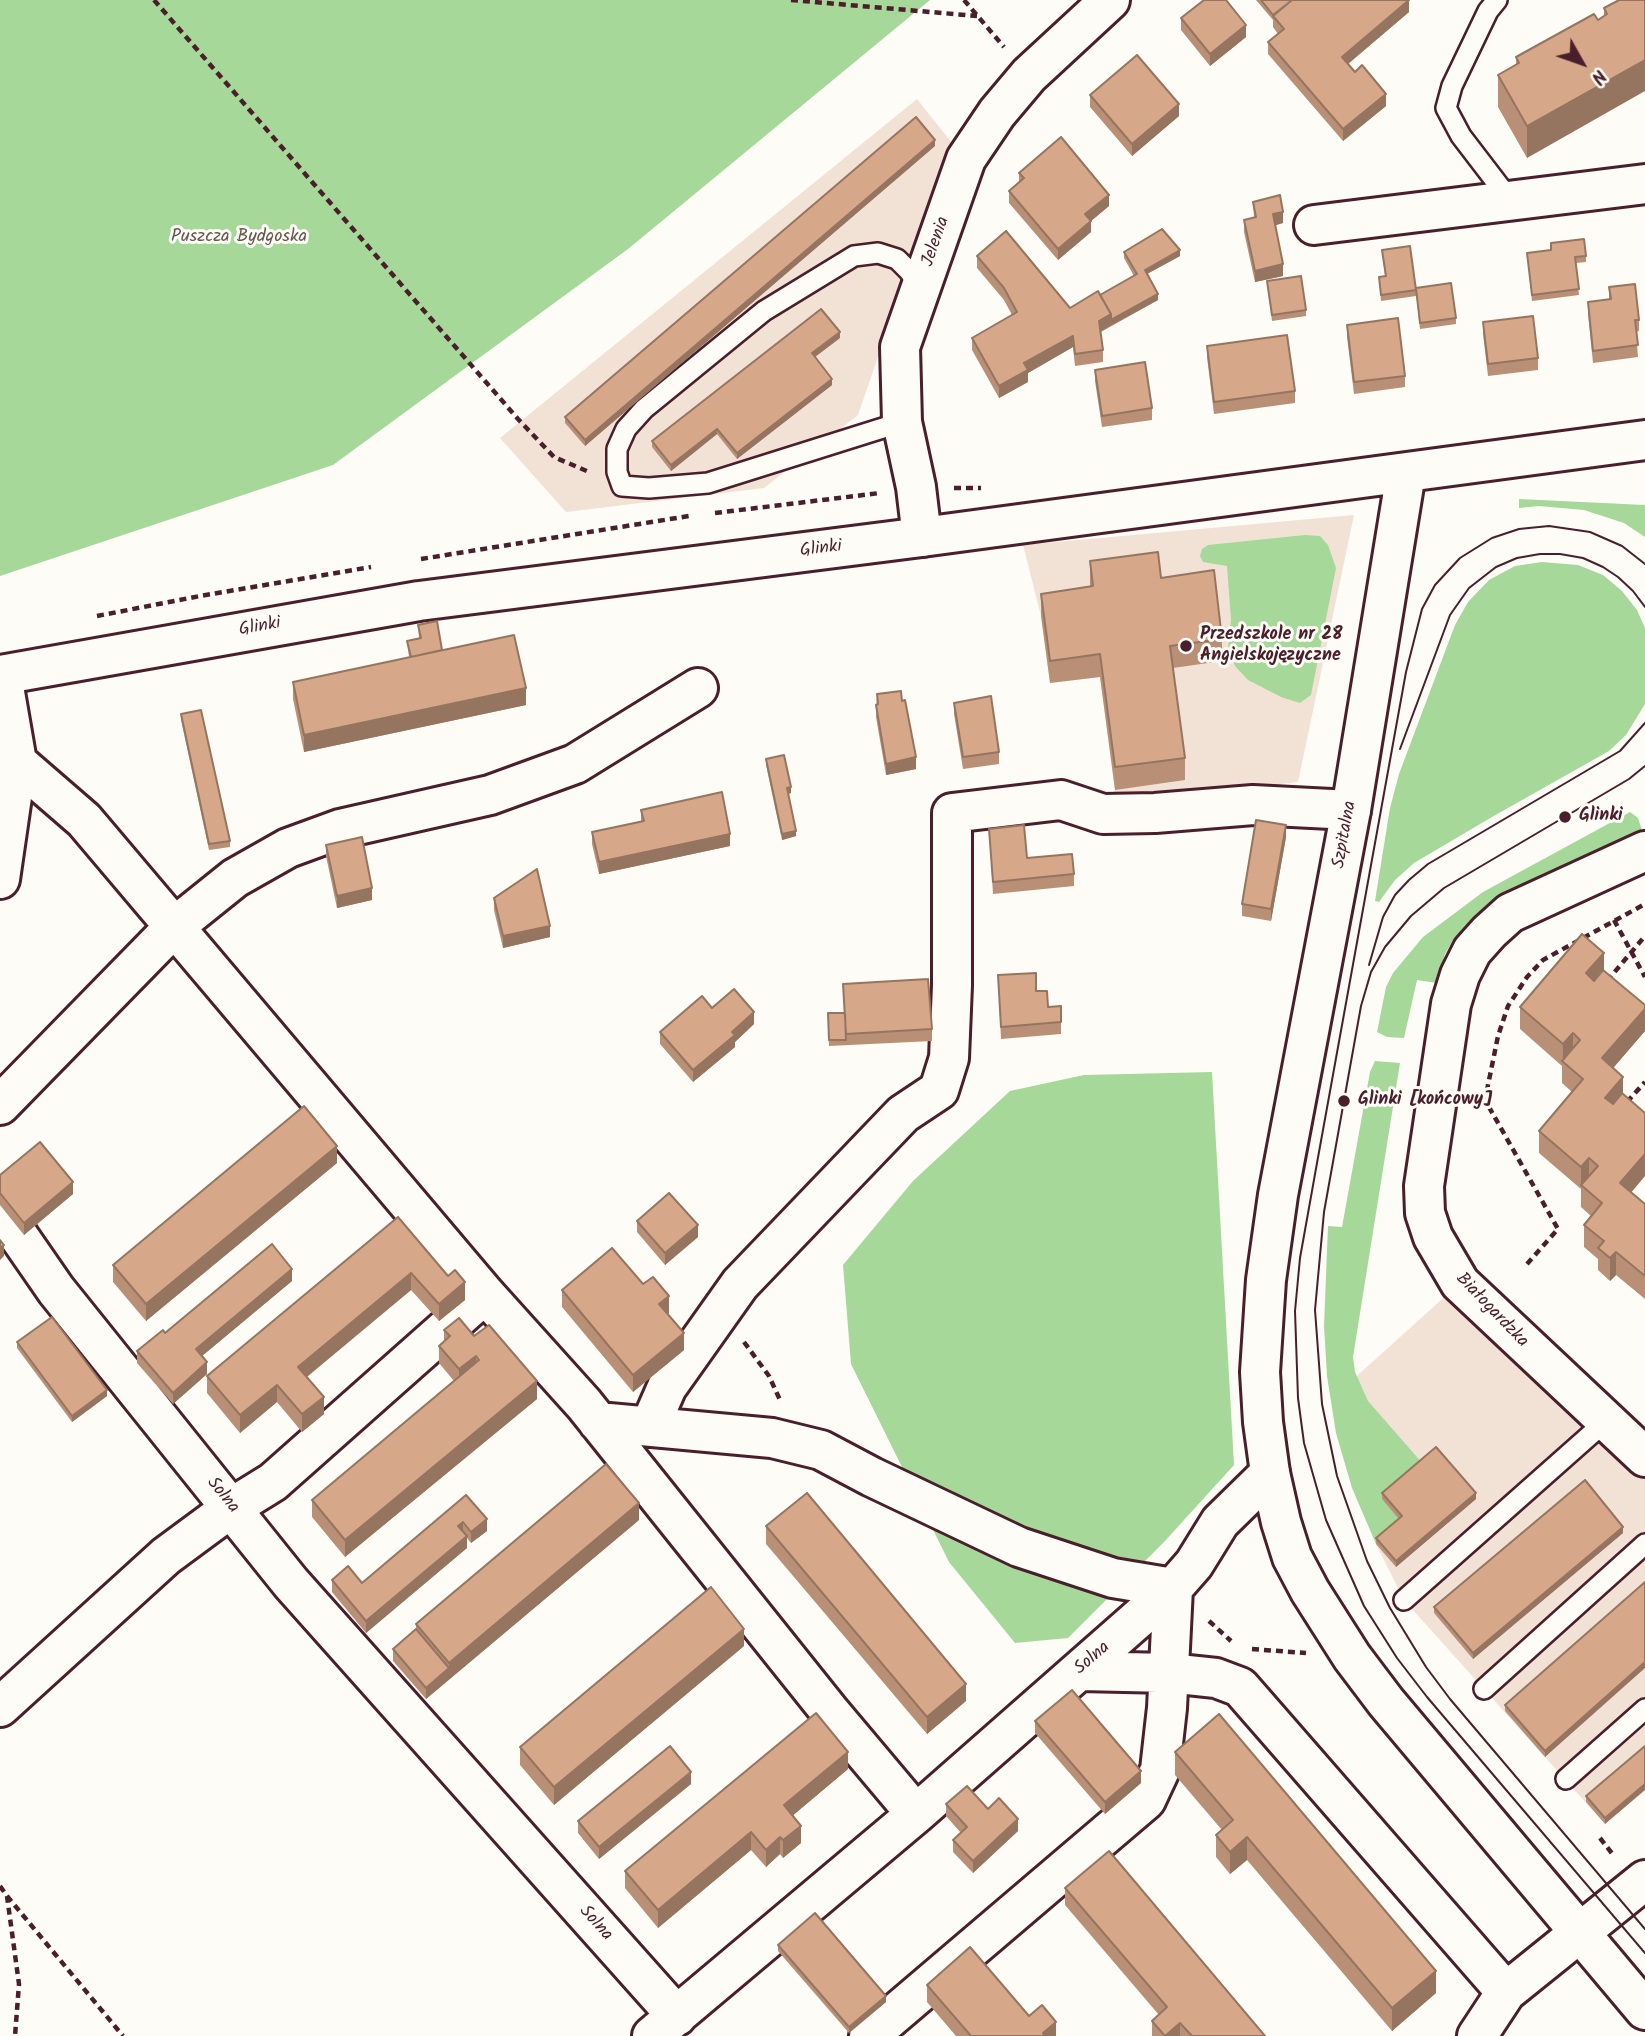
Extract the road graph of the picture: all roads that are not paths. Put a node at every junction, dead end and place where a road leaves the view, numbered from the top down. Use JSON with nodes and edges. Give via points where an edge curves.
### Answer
{"nodes":[{"id":1,"x":1110,"y":0,"type":"edge"},
{"id":2,"x":1497,"y":0,"type":"edge"},
{"id":3,"x":1645,"y":184,"type":"edge"},
{"id":4,"x":1510,"y":200,"type":"junction"},
{"id":5,"x":1314,"y":225,"type":"dead end"},
{"id":6,"x":921,"y":288,"type":"junction"},
{"id":7,"x":902,"y":422,"type":"junction"},
{"id":8,"x":1645,"y":440,"type":"edge"},
{"id":9,"x":1406,"y":473,"type":"junction"},
{"id":10,"x":922,"y":537,"type":"junction"},
{"id":11,"x":1,"y":675,"type":"edge"},
{"id":12,"x":698,"y":688,"type":"dead end"},
{"id":13,"x":17,"y":762,"type":"junction"},
{"id":14,"x":1351,"y":810,"type":"junction"},
{"id":15,"x":1645,"y":851,"type":"edge"},
{"id":16,"x":0,"y":879,"type":"edge"},
{"id":17,"x":174,"y":927,"type":"junction"},
{"id":18,"x":0,"y":1105,"type":"edge"},
{"id":19,"x":0,"y":1209,"type":"edge"},
{"id":20,"x":485,"y":1294,"type":"junction"},
{"id":21,"x":1606,"y":1421,"type":"junction"},
{"id":22,"x":598,"y":1422,"type":"junction"},
{"id":23,"x":650,"y":1426,"type":"junction"},
{"id":24,"x":1645,"y":1457,"type":"edge"},
{"id":25,"x":1270,"y":1473,"type":"junction"},
{"id":26,"x":231,"y":1508,"type":"junction"},
{"id":27,"x":1645,"y":1544,"type":"edge"},
{"id":28,"x":1174,"y":1588,"type":"junction"},
{"id":29,"x":1404,"y":1600,"type":"dead end"},
{"id":30,"x":1080,"y":1671,"type":"junction"},
{"id":31,"x":1169,"y":1673,"type":"junction"},
{"id":32,"x":1484,"y":1689,"type":"dead end"},
{"id":33,"x":0,"y":1707,"type":"edge"},
{"id":34,"x":1645,"y":1709,"type":"edge"},
{"id":35,"x":1566,"y":1779,"type":"dead end"},
{"id":36,"x":916,"y":1814,"type":"junction"},
{"id":37,"x":1645,"y":1880,"type":"edge"},
{"id":38,"x":1579,"y":1932,"type":"junction"},
{"id":39,"x":1506,"y":1993,"type":"junction"},
{"id":40,"x":1645,"y":2010,"type":"edge"},
{"id":41,"x":664,"y":2026,"type":"edge"},
{"id":42,"x":869,"y":2036,"type":"edge"},
{"id":43,"x":1477,"y":2036,"type":"edge"}],
"edges":[{"from":1,"to":6,"type":"street","name":"Jelenia","via":[[1028,75],[966,159]]},
{"from":2,"to":4,"type":"lane","via":[[1452,86],[1446,108],[1461,136]]},
{"from":3,"to":4,"type":"street"},
{"from":4,"to":5,"type":"street"},
{"from":6,"to":7,"type":"street","name":"Jelenia","via":[[900,347]]},
{"from":6,"to":7,"type":"lane","via":[[897,259],[878,253],[854,256],[764,311],[644,409],[626,429],[617,449],[617,472],[622,486],[708,484]]},
{"from":7,"to":10,"type":"street","name":"Jelenia"},
{"from":8,"to":9,"type":"street","name":"Glinki"},
{"from":9,"to":10,"type":"street","name":"Glinki"},
{"from":9,"to":14,"type":"street","name":"Szpitalna"},
{"from":10,"to":11,"type":"street","name":"Glinki","via":[[419,601]]},
{"from":11,"to":13,"type":"street"},
{"from":12,"to":17,"type":"street","via":[[575,764],[490,795],[340,829],[288,848],[235,877]]},
{"from":13,"to":16,"type":"street"},
{"from":13,"to":17,"type":"street","via":[[84,820]]},
{"from":14,"to":23,"type":"street","via":[[1252,805],[1103,814],[1061,800],[952,813],[949,1058],[939,1090],[903,1114],[740,1284],[667,1387]]},
{"from":14,"to":25,"type":"street","name":"Szpitalna","via":[[1266,1280],[1260,1372]]},
{"from":15,"to":21,"type":"street","name":"Białogardzka","via":[[1510,913],[1472,951],[1451,1003],[1424,1186],[1425,1213],[1433,1237],[1460,1283]]},
{"from":17,"to":18,"type":"street"},
{"from":17,"to":20,"type":"street"},
{"from":19,"to":26,"type":"street","name":"Solna","via":[[56,1290]]},
{"from":20,"to":22,"type":"street"},
{"from":20,"to":26,"type":"street","via":[[273,1482]]},
{"from":21,"to":24,"type":"street","name":"Białogardzka"},
{"from":21,"to":29,"type":"lane"},
{"from":22,"to":23,"type":"street"},
{"from":22,"to":36,"type":"street"},
{"from":23,"to":28,"type":"street","via":[[772,1438],[821,1450],[1019,1547],[1113,1578]]},
{"from":25,"to":28,"type":"street","name":"Solna","via":[[1220,1522]]},
{"from":25,"to":38,"type":"street","name":"Szpitalna","via":[[1292,1557],[1352,1657]]},
{"from":26,"to":33,"type":"street","via":[[166,1556]]},
{"from":26,"to":41,"type":"street","name":"Solna"},
{"from":27,"to":32,"type":"lane"},
{"from":28,"to":30,"type":"street","name":"Solna"},
{"from":28,"to":31,"type":"street"},
{"from":30,"to":31,"type":"street"},
{"from":30,"to":36,"type":"street","name":"Solna"},
{"from":31,"to":39,"type":"street","via":[[1216,1678],[1240,1687]]},
{"from":31,"to":42,"type":"street","via":[[1160,1770],[1146,1800]]},
{"from":34,"to":35,"type":"lane"},
{"from":36,"to":41,"type":"street","name":"Solna"},
{"from":37,"to":38,"type":"street"},
{"from":38,"to":39,"type":"street"},
{"from":38,"to":40,"type":"street","name":"Szpitalna"},
{"from":39,"to":43,"type":"street"}]}
